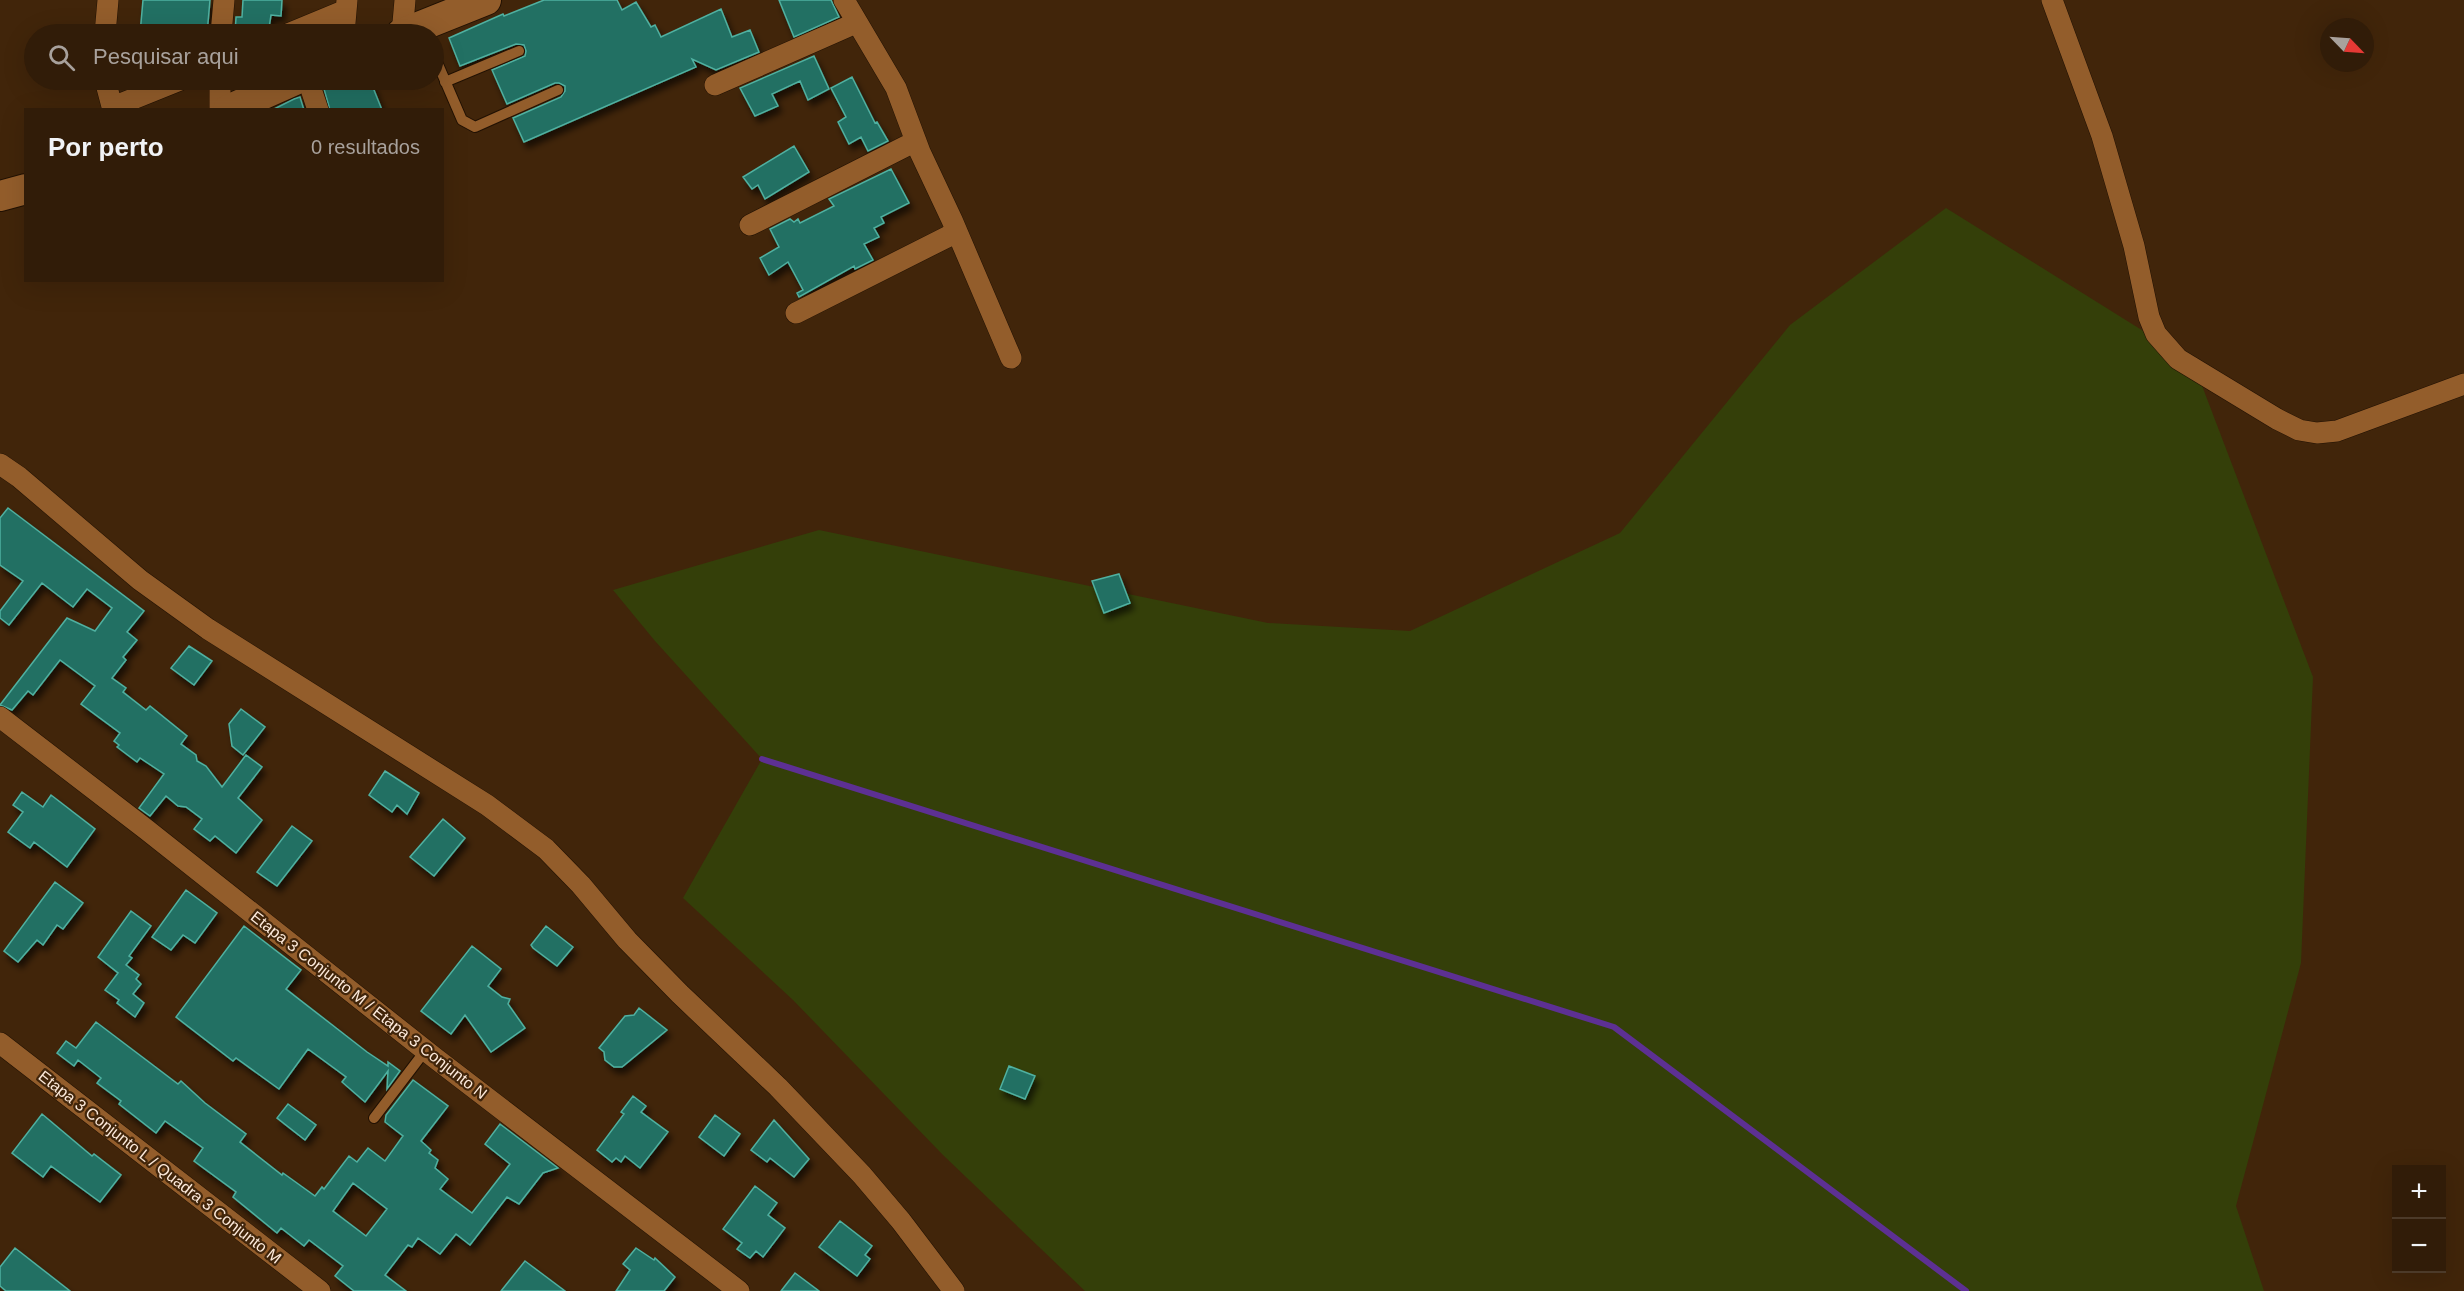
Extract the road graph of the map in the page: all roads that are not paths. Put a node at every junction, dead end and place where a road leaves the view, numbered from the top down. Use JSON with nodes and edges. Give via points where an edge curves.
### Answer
{"nodes":[{"id":1,"x":108,"y":0,"type":"edge"},
{"id":2,"x":224,"y":0,"type":"edge"},
{"id":3,"x":405,"y":0,"type":"edge"},
{"id":4,"x":486,"y":0,"type":"edge"},
{"id":5,"x":844,"y":0,"type":"edge"},
{"id":6,"x":2052,"y":0,"type":"edge"},
{"id":7,"x":346,"y":5,"type":"edge"},
{"id":8,"x":856,"y":23,"type":"junction"},
{"id":9,"x":106,"y":24,"type":"edge"},
{"id":10,"x":222,"y":24,"type":"edge"},
{"id":11,"x":308,"y":24,"type":"edge"},
{"id":12,"x":345,"y":24,"type":"edge"},
{"id":13,"x":410,"y":24,"type":"edge"},
{"id":14,"x":430,"y":24,"type":"edge"},
{"id":15,"x":519,"y":51,"type":"dead end"},
{"id":16,"x":445,"y":82,"type":"joint"},
{"id":17,"x":715,"y":85,"type":"dead end"},
{"id":18,"x":108,"y":90,"type":"edge"},
{"id":19,"x":156,"y":90,"type":"edge"},
{"id":20,"x":220,"y":90,"type":"edge"},
{"id":21,"x":273,"y":90,"type":"edge"},
{"id":22,"x":311,"y":90,"type":"edge"},
{"id":23,"x":558,"y":90,"type":"dead end"},
{"id":24,"x":113,"y":108,"type":"edge"},
{"id":25,"x":220,"y":108,"type":"edge"},
{"id":26,"x":232,"y":108,"type":"edge"},
{"id":27,"x":317,"y":108,"type":"edge"},
{"id":28,"x":915,"y":141,"type":"junction"},
{"id":29,"x":24,"y":190,"type":"edge"},
{"id":30,"x":0,"y":196,"type":"edge"},
{"id":31,"x":750,"y":225,"type":"dead end"},
{"id":32,"x":957,"y":231,"type":"junction"},
{"id":33,"x":796,"y":313,"type":"dead end"},
{"id":34,"x":1011,"y":358,"type":"dead end"},
{"id":35,"x":2464,"y":384,"type":"edge"},
{"id":36,"x":0,"y":464,"type":"edge"},
{"id":37,"x":0,"y":717,"type":"edge"},
{"id":38,"x":0,"y":1043,"type":"edge"},
{"id":39,"x":425,"y":1050,"type":"junction"},
{"id":40,"x":374,"y":1119,"type":"dead end"},
{"id":41,"x":320,"y":1291,"type":"edge"},
{"id":42,"x":739,"y":1291,"type":"edge"},
{"id":43,"x":954,"y":1291,"type":"edge"}],
"edges":[{"from":1,"to":9,"type":"street"},
{"from":2,"to":10,"type":"street"},
{"from":3,"to":13,"type":"street"},
{"from":4,"to":14,"type":"street"},
{"from":5,"to":8,"type":"street"},
{"from":6,"to":35,"type":"street","via":[[2109,156],[2149,317],[2156,334],[2173,354],[2267,414],[2299,430],[2317,433],[2337,431]]},
{"from":7,"to":11,"type":"street"},
{"from":7,"to":12,"type":"street"},
{"from":8,"to":17,"type":"street"},
{"from":8,"to":28,"type":"street","via":[[891,77]]},
{"from":15,"to":16,"type":"lane"},
{"from":16,"to":23,"type":"lane","via":[[462,120],[475,127]]},
{"from":18,"to":24,"type":"street"},
{"from":19,"to":24,"type":"street"},
{"from":20,"to":25,"type":"street"},
{"from":21,"to":26,"type":"street"},
{"from":22,"to":27,"type":"street"},
{"from":28,"to":31,"type":"street"},
{"from":28,"to":32,"type":"street"},
{"from":29,"to":30,"type":"street"},
{"from":32,"to":33,"type":"street"},
{"from":32,"to":34,"type":"street"},
{"from":36,"to":43,"type":"street","via":[[140,580],[208,629],[487,805],[546,849],[627,940],[862,1175]]},
{"from":37,"to":39,"type":"street","name":"Etapa 3 Conjunto M / Etapa 3 Conjunto N"},
{"from":38,"to":41,"type":"street","name":"Etapa 3 Conjunto L / Quadra 3 Conjunto M"},
{"from":39,"to":40,"type":"lane"},
{"from":39,"to":42,"type":"street","name":"Etapa 3 Conjunto M / Etapa 3 Conjunto N"}]}
